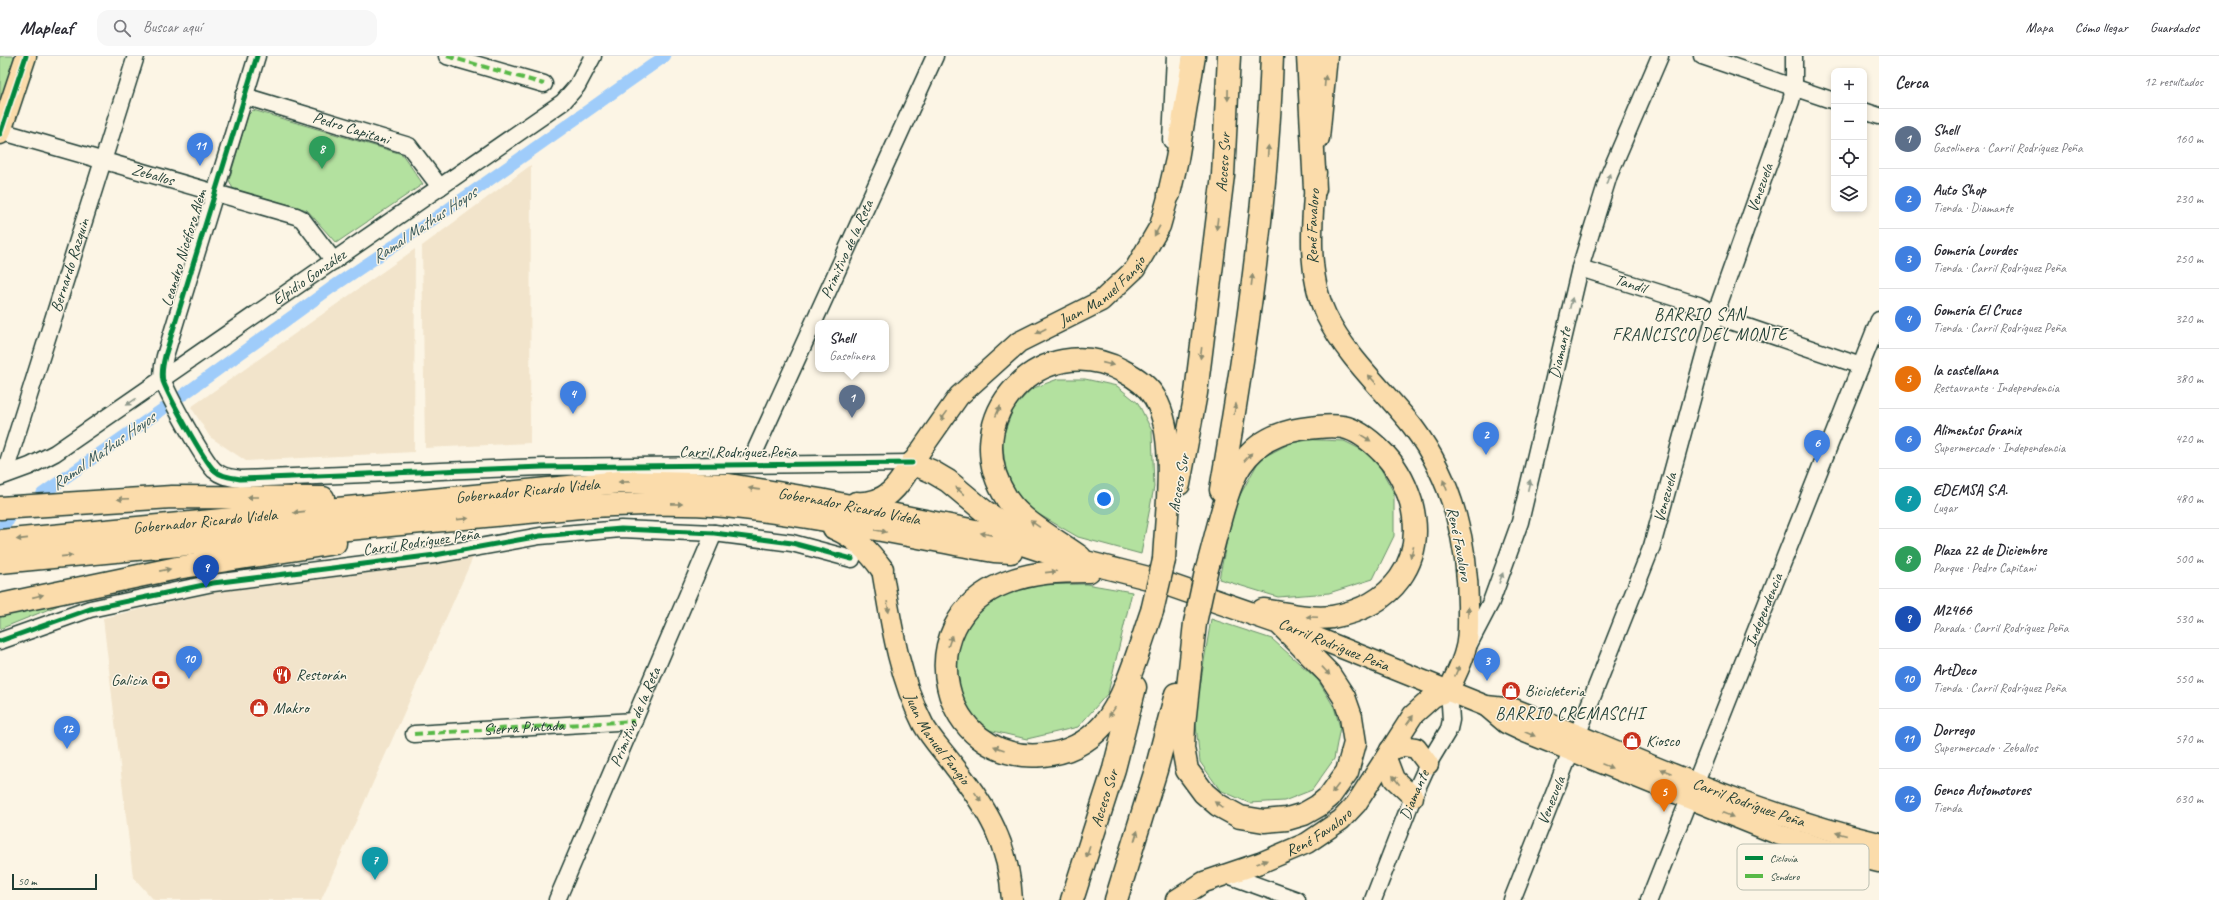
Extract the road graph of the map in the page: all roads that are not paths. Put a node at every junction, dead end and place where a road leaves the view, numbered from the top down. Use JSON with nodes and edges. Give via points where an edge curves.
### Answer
{"nodes":[{"id":1,"x":26,"y":56,"type":"edge"},
{"id":2,"x":136,"y":56,"type":"edge"},
{"id":3,"x":257,"y":56,"type":"edge"},
{"id":4,"x":447,"y":56,"type":"edge"},
{"id":5,"x":593,"y":56,"type":"edge"},
{"id":6,"x":935,"y":56,"type":"edge"},
{"id":7,"x":1175,"y":56,"type":"edge"},
{"id":8,"x":1194,"y":56,"type":"edge"},
{"id":9,"x":1229,"y":56,"type":"edge"},
{"id":10,"x":1272,"y":56,"type":"edge"},
{"id":11,"x":1308,"y":56,"type":"edge"},
{"id":12,"x":1327,"y":56,"type":"edge"},
{"id":13,"x":1660,"y":56,"type":"edge"},
{"id":14,"x":1702,"y":56,"type":"edge"},
{"id":15,"x":1794,"y":56,"type":"edge"},
{"id":16,"x":544,"y":84,"type":"dead end"},
{"id":17,"x":1794,"y":87,"type":"junction"},
{"id":18,"x":244,"y":96,"type":"junction"},
{"id":19,"x":1831,"y":99,"type":"edge"},
{"id":20,"x":1867,"y":112,"type":"edge"},
{"id":21,"x":1879,"y":116,"type":"edge"},
{"id":22,"x":0,"y":132,"type":"edge"},
{"id":23,"x":103,"y":162,"type":"junction"},
{"id":24,"x":440,"y":187,"type":"junction"},
{"id":25,"x":1315,"y":189,"type":"junction"},
{"id":26,"x":215,"y":194,"type":"junction"},
{"id":27,"x":1169,"y":194,"type":"junction"},
{"id":28,"x":334,"y":261,"type":"junction"},
{"id":29,"x":1580,"y":268,"type":"junction"},
{"id":30,"x":1715,"y":315,"type":"junction"},
{"id":31,"x":1879,"y":320,"type":"edge"},
{"id":32,"x":1862,"y":366,"type":"junction"},
{"id":33,"x":163,"y":380,"type":"junction"},
{"id":34,"x":173,"y":402,"type":"joint"},
{"id":35,"x":912,"y":463,"type":"junction"},
{"id":36,"x":752,"y":464,"type":"junction"},
{"id":37,"x":2,"y":476,"type":"edge"},
{"id":38,"x":432,"y":499,"type":"junction"},
{"id":39,"x":0,"y":508,"type":"edge"},
{"id":40,"x":817,"y":510,"type":"junction"},
{"id":41,"x":434,"y":522,"type":"junction"},
{"id":42,"x":229,"y":530,"type":"junction"},
{"id":43,"x":714,"y":533,"type":"junction"},
{"id":44,"x":0,"y":541,"type":"edge"},
{"id":45,"x":1050,"y":553,"type":"junction"},
{"id":46,"x":852,"y":559,"type":"dead end"},
{"id":47,"x":1164,"y":560,"type":"junction"},
{"id":48,"x":0,"y":562,"type":"edge"},
{"id":49,"x":1090,"y":563,"type":"junction"},
{"id":50,"x":882,"y":569,"type":"joint"},
{"id":51,"x":1126,"y":572,"type":"junction"},
{"id":52,"x":1206,"y":572,"type":"junction"},
{"id":53,"x":1180,"y":588,"type":"joint"},
{"id":54,"x":0,"y":605,"type":"edge"},
{"id":55,"x":1234,"y":606,"type":"junction"},
{"id":56,"x":1152,"y":611,"type":"junction"},
{"id":57,"x":1195,"y":623,"type":"junction"},
{"id":58,"x":1279,"y":623,"type":"junction"},
{"id":59,"x":0,"y":641,"type":"edge"},
{"id":60,"x":1466,"y":651,"type":"junction"},
{"id":61,"x":1449,"y":690,"type":"junction"},
{"id":62,"x":634,"y":721,"type":"junction"},
{"id":63,"x":414,"y":734,"type":"dead end"},
{"id":64,"x":1574,"y":743,"type":"junction"},
{"id":65,"x":1388,"y":754,"type":"junction"},
{"id":66,"x":1428,"y":764,"type":"junction"},
{"id":67,"x":1694,"y":791,"type":"junction"},
{"id":68,"x":1413,"y":797,"type":"junction"},
{"id":69,"x":1879,"y":843,"type":"edge"},
{"id":70,"x":1810,"y":844,"type":"edge"},
{"id":71,"x":1869,"y":860,"type":"edge"},
{"id":72,"x":1879,"y":862,"type":"edge"},
{"id":73,"x":1225,"y":874,"type":"junction"},
{"id":74,"x":557,"y":900,"type":"edge"},
{"id":75,"x":1012,"y":900,"type":"edge"},
{"id":76,"x":1072,"y":900,"type":"edge"},
{"id":77,"x":1116,"y":900,"type":"edge"},
{"id":78,"x":1176,"y":900,"type":"edge"},
{"id":79,"x":1297,"y":900,"type":"edge"},
{"id":80,"x":1373,"y":900,"type":"edge"},
{"id":81,"x":1512,"y":900,"type":"edge"},
{"id":82,"x":1649,"y":900,"type":"edge"}],
"edges":[{"from":1,"to":22,"type":"main road"},
{"from":2,"to":23,"type":"street","name":"Bernardo Razquin"},
{"from":3,"to":18,"type":"street","name":"Leandro Nicéforo Alem"},
{"from":4,"to":16,"type":"street"},
{"from":5,"to":24,"type":"street","name":"Elpidio González","via":[[577,86],[563,102]]},
{"from":6,"to":36,"type":"street","name":"Primitivo de la Reta","via":[[756,449]]},
{"from":7,"to":27,"type":"street","name":"Juan Manuel Fangio"},
{"from":8,"to":27,"type":"highway"},
{"from":9,"to":47,"type":"highway","name":"Acceso Sur","one_way":true,"via":[[1223,175],[1196,393]]},
{"from":52,"to":10,"type":"highway","one_way":true,"via":[[1240,381],[1265,182]]},
{"from":11,"to":25,"type":"highway"},
{"from":25,"to":12,"type":"main road","name":"René Favaloro","one_way":true},
{"from":29,"to":13,"type":"street","name":"Diamante","one_way":true,"via":[[1609,175]]},
{"from":14,"to":17,"type":"street"},
{"from":15,"to":17,"type":"street","name":"Venezuela"},
{"from":17,"to":19,"type":"street"},
{"from":17,"to":30,"type":"street","name":"Venezuela"},
{"from":18,"to":24,"type":"street","name":"Pedro Capitani","via":[[409,146]]},
{"from":18,"to":26,"type":"street","name":"Leandro Nicéforo Alem"},
{"from":20,"to":21,"type":"street"},
{"from":22,"to":23,"type":"street","name":"Zeballos"},
{"from":23,"to":26,"type":"street","name":"Zeballos"},
{"from":23,"to":37,"type":"street","name":"Bernardo Razquin"},
{"from":24,"to":28,"type":"street","name":"Elpidio González"},
{"from":60,"to":25,"type":"main road","name":"René Favaloro","one_way":true,"via":[[1467,570],[1451,499],[1441,474],[1414,429],[1341,341],[1326,314],[1316,286],[1312,256]]},
{"from":26,"to":28,"type":"street","name":"Zeballos","via":[[302,220]]},
{"from":26,"to":33,"type":"street","name":"Leandro Nicéforo Alem","via":[[165,356]]},
{"from":27,"to":35,"type":"main road","name":"Juan Manuel Fangio","one_way":true,"via":[[1160,226],[1135,269],[1101,301],[1019,342],[959,396]]},
{"from":28,"to":33,"type":"street","name":"Elpidio González"},
{"from":29,"to":30,"type":"street","name":"Tandil","via":[[1698,305]]},
{"from":60,"to":29,"type":"street","name":"Diamante","one_way":true,"via":[[1492,602],[1520,522]]},
{"from":30,"to":32,"type":"street","name":"Tandil"},
{"from":30,"to":64,"type":"street","name":"Venezuela","via":[[1652,546]]},
{"from":31,"to":32,"type":"street","name":"Independencia"},
{"from":32,"to":67,"type":"street","name":"Independencia"},
{"from":33,"to":34,"type":"street","name":"Leandro Nicéforo Alem"},
{"from":33,"to":37,"type":"street","name":"Elpidio González","one_way":true,"via":[[55,454]]},
{"from":34,"to":36,"type":"street","name":"Carril Rodríguez Peña","via":[[214,470],[224,476],[240,479],[543,467]]},
{"from":35,"to":36,"type":"street","name":"Carril Rodríguez Peña"},
{"from":35,"to":40,"type":"highway","via":[[897,488],[884,498]]},
{"from":45,"to":35,"type":"highway","one_way":true,"via":[[984,511],[948,481]]},
{"from":38,"to":39,"type":"highway","one_way":true,"via":[[172,497]]},
{"from":40,"to":38,"type":"highway","name":"Gobernador Ricardo Videla","one_way":true,"via":[[729,485],[656,482],[587,484]]},
{"from":38,"to":42,"type":"highway","name":"Gobernador Ricardo Videla","one_way":true},
{"from":41,"to":40,"type":"highway","name":"Gobernador Ricardo Videla","one_way":true,"via":[[591,506],[656,504]]},
{"from":40,"to":45,"type":"highway","name":"Gobernador Ricardo Videla","via":[[994,551]]},
{"from":40,"to":50,"type":"highway","via":[[868,550]]},
{"from":41,"to":42,"type":"highway","name":"Gobernador Ricardo Videla"},
{"from":54,"to":41,"type":"highway","one_way":true,"via":[[107,581],[306,549]]},
{"from":42,"to":44,"type":"highway","name":"Gobernador Ricardo Videla","one_way":true},
{"from":48,"to":42,"type":"highway","name":"Gobernador Ricardo Videla","one_way":true},
{"from":43,"to":46,"type":"street","name":"Carril Rodríguez Peña","via":[[792,543]]},
{"from":43,"to":59,"type":"street","name":"Carril Rodríguez Peña","via":[[621,529],[540,536],[435,554],[213,583],[90,609]]},
{"from":43,"to":62,"type":"street","name":"Primitivo de la Reta"},
{"from":45,"to":49,"type":"highway","name":"Gobernador Ricardo Videla"},
{"from":49,"to":47,"type":"highway","one_way":true,"via":[[1016,509],[1007,499],[997,480],[991,449],[993,424],[1003,400],[1024,379],[1048,366],[1076,360],[1110,364],[1136,378],[1155,398],[1166,429],[1169,455]]},
{"from":47,"to":56,"type":"highway","name":"Acceso Sur","bridge":true},
{"from":49,"to":51,"type":"highway","name":"Gobernador Ricardo Videla"},
{"from":50,"to":75,"type":"main road","name":"Juan Manuel Fangio","one_way":true,"via":[[893,638],[907,687],[925,726],[979,799],[992,821],[1011,878]]},
{"from":51,"to":53,"type":"highway","name":"Gobernador Ricardo Videla"},
{"from":56,"to":51,"type":"highway","one_way":true,"via":[[1118,704],[1104,724],[1086,742],[1060,754],[1018,754],[996,747],[983,739],[960,716],[946,682],[945,661],[948,642],[958,622],[972,604],[1004,583],[1033,575],[1051,572]]},
{"from":52,"to":55,"type":"highway","one_way":true,"via":[[1231,486],[1241,465],[1261,443],[1283,432],[1314,427],[1344,427],[1368,438],[1389,459],[1408,492],[1414,516],[1415,542],[1408,568],[1397,584],[1380,599],[1354,611],[1331,617],[1308,617]]},
{"from":52,"to":57,"type":"highway","bridge":true},
{"from":53,"to":55,"type":"highway","name":"Carril Rodríguez Peña"},
{"from":55,"to":58,"type":"highway","name":"Carril Rodríguez Peña"},
{"from":56,"to":76,"type":"highway","name":"Acceso Sur","one_way":true,"via":[[1114,769]]},
{"from":58,"to":57,"type":"highway","one_way":true,"via":[[1329,674],[1344,697],[1351,717],[1355,743],[1347,772],[1329,797],[1304,814],[1264,821],[1240,817],[1218,806],[1204,793],[1187,770],[1184,724]]},
{"from":77,"to":57,"type":"highway","one_way":true,"via":[[1156,770]]},
{"from":58,"to":61,"type":"main road","name":"Carril Rodríguez Peña"},
{"from":61,"to":60,"type":"main road","name":"René Favaloro","one_way":true},
{"from":61,"to":64,"type":"main road","name":"Carril Rodríguez Peña","via":[[1486,706],[1514,709]]},
{"from":65,"to":61,"type":"main road","name":"René Favaloro","one_way":true,"via":[[1419,708],[1433,697]]},
{"from":61,"to":66,"type":"street","name":"Diamante","via":[[1451,724]]},
{"from":62,"to":63,"type":"street","name":"Sierra Pintada"},
{"from":62,"to":74,"type":"street","name":"Primitivo de la Reta"},
{"from":64,"to":67,"type":"main road","name":"Carril Rodríguez Peña"},
{"from":64,"to":81,"type":"street","name":"Venezuela"},
{"from":65,"to":66,"type":"main road","via":[[1404,746],[1416,748]]},
{"from":68,"to":65,"type":"main road","one_way":true,"via":[[1394,779]]},
{"from":73,"to":65,"type":"main road","name":"René Favaloro","one_way":true,"via":[[1292,850],[1341,820],[1356,804]]},
{"from":66,"to":68,"type":"street","name":"Diamante"},
{"from":69,"to":67,"type":"main road","name":"Carril Rodríguez Peña","one_way":true},
{"from":67,"to":70,"type":"main road","name":"Carril Rodríguez Peña","one_way":true,"via":[[1780,834]]},
{"from":67,"to":82,"type":"street","name":"Independencia"},
{"from":68,"to":80,"type":"street","name":"Diamante"},
{"from":71,"to":72,"type":"main road","name":"Carril Rodríguez Peña","one_way":true},
{"from":73,"to":78,"type":"main road","name":"René Favaloro","via":[[1204,882]]},
{"from":73,"to":79,"type":"street"}]}
